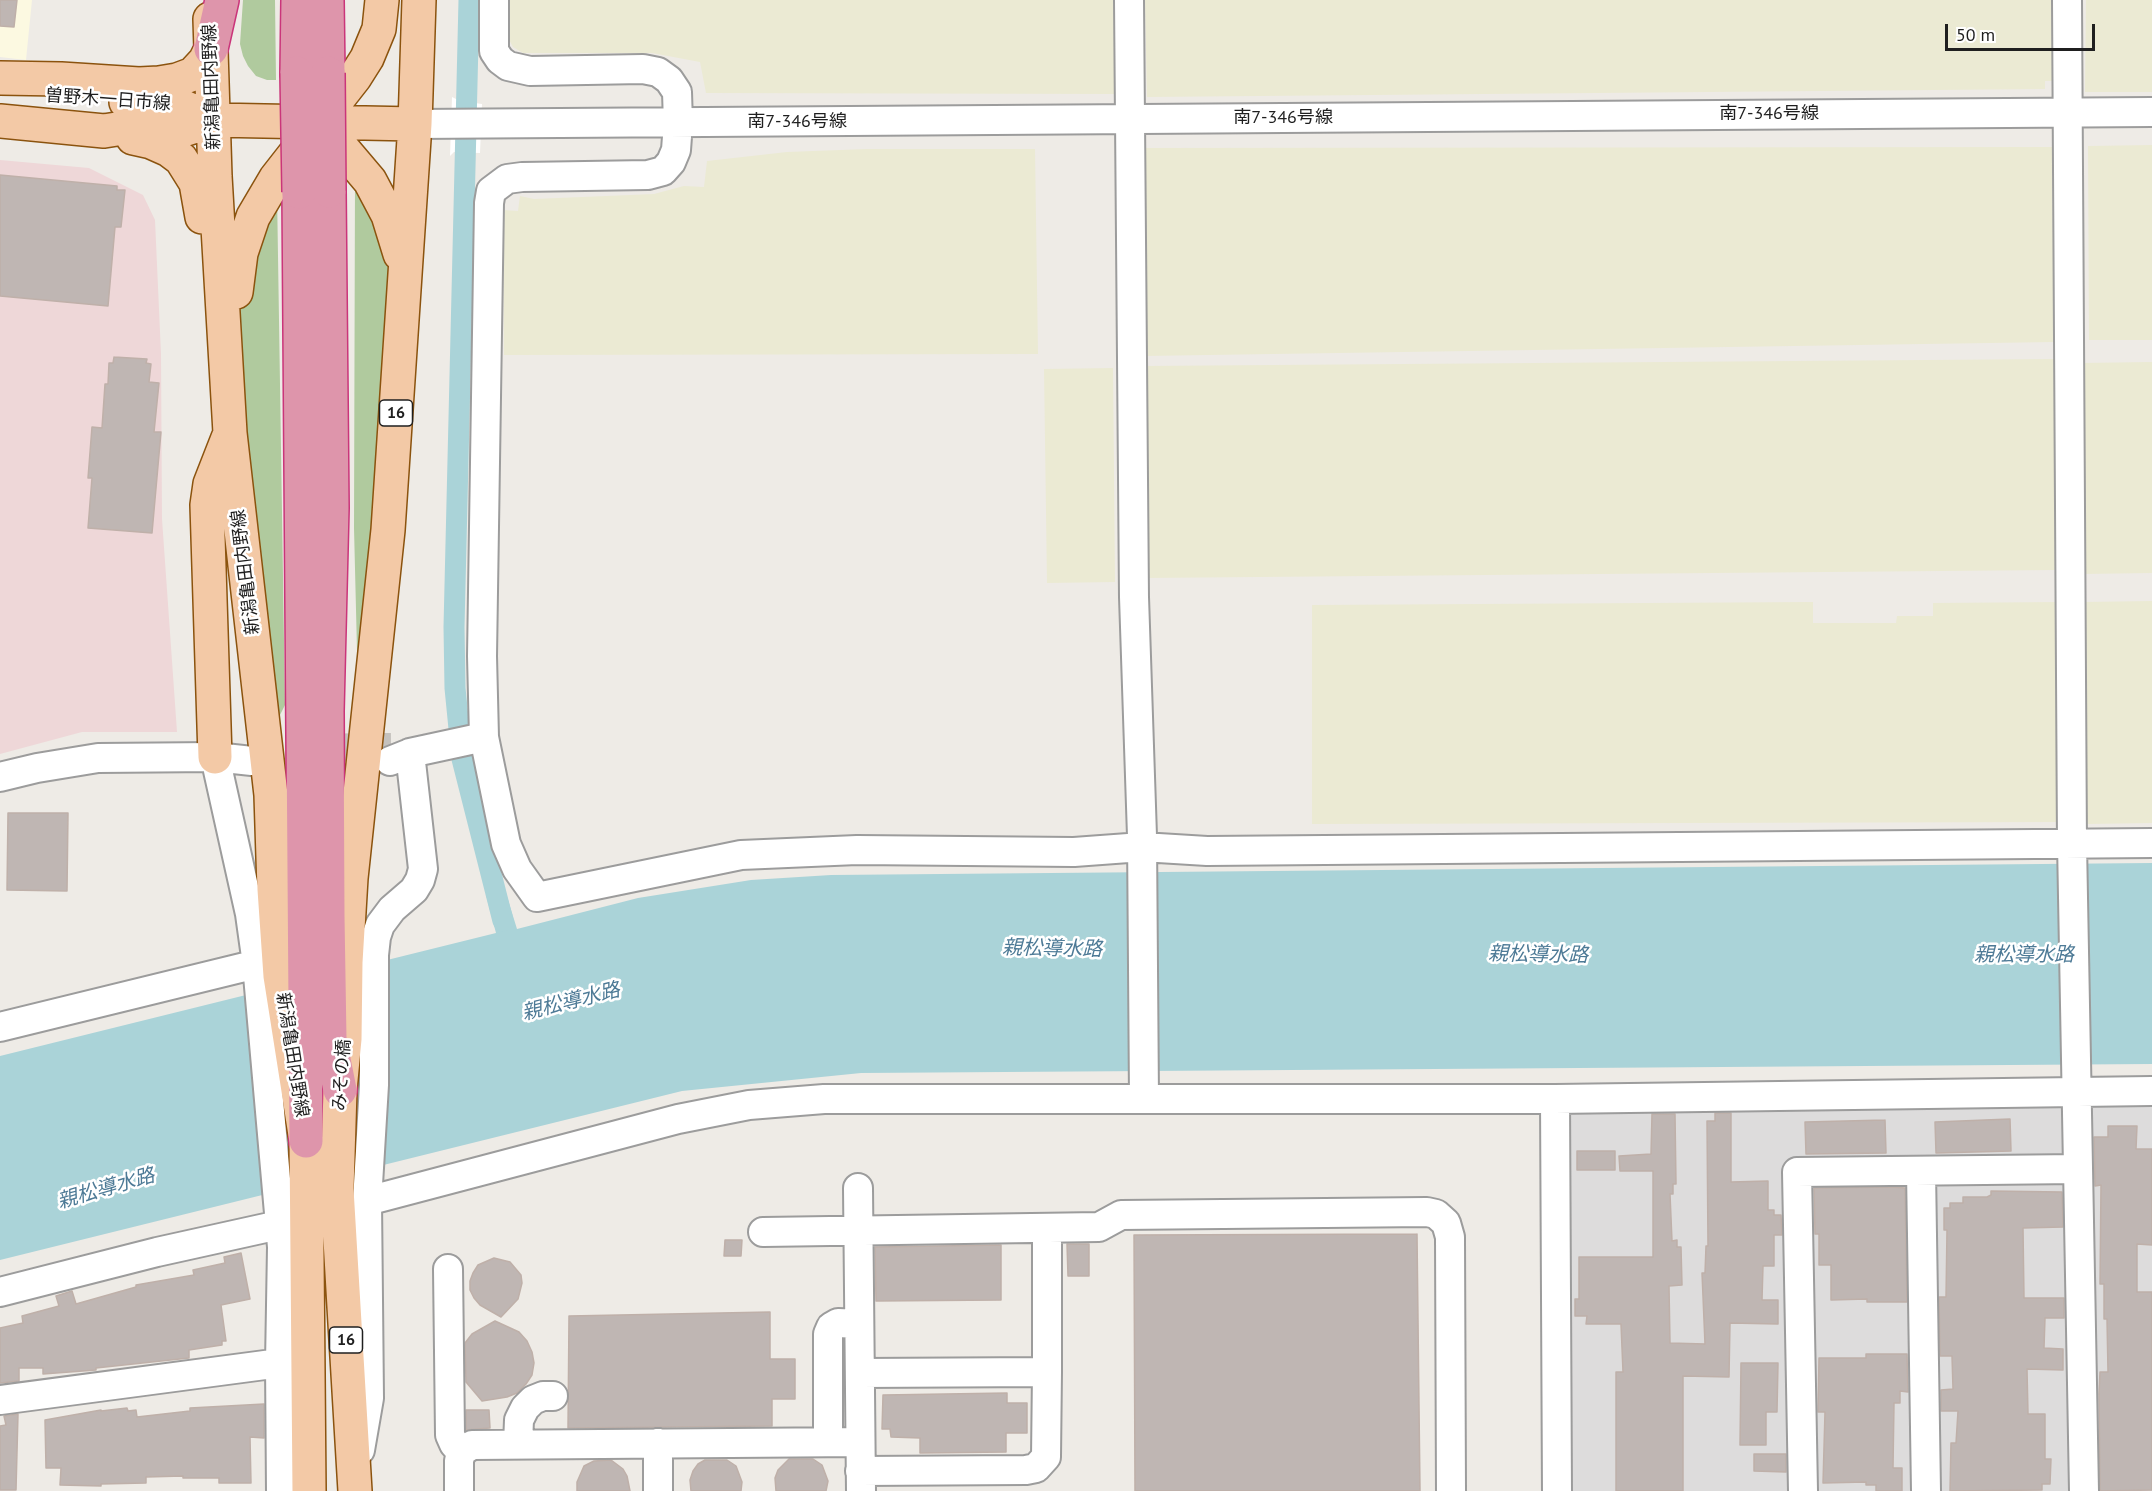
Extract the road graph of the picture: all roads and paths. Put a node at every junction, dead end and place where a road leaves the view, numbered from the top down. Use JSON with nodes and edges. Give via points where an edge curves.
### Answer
{"nodes":[{"id":1,"x":209,"y":0,"type":"edge"},
{"id":2,"x":222,"y":0,"type":"edge"},
{"id":3,"x":297,"y":0,"type":"edge"},
{"id":4,"x":327,"y":0,"type":"edge"},
{"id":5,"x":382,"y":0,"type":"edge"},
{"id":6,"x":419,"y":0,"type":"edge"},
{"id":7,"x":494,"y":0,"type":"edge"},
{"id":8,"x":1129,"y":0,"type":"edge"},
{"id":9,"x":2067,"y":0,"type":"edge"},
{"id":10,"x":211,"y":49,"type":"junction"},
{"id":11,"x":313,"y":73,"type":"junction"},
{"id":12,"x":0,"y":78,"type":"edge"},
{"id":13,"x":0,"y":90,"type":"edge"},
{"id":14,"x":2068,"y":112,"type":"junction"},
{"id":15,"x":2152,"y":112,"type":"edge"},
{"id":16,"x":1130,"y":119,"type":"junction"},
{"id":17,"x":214,"y":120,"type":"junction"},
{"id":18,"x":0,"y":122,"type":"edge"},
{"id":19,"x":320,"y":122,"type":"junction"},
{"id":20,"x":678,"y":123,"type":"junction"},
{"id":21,"x":415,"y":124,"type":"junction"},
{"id":22,"x":104,"y":131,"type":"junction"},
{"id":23,"x":405,"y":279,"type":"junction"},
{"id":24,"x":229,"y":420,"type":"junction"},
{"id":25,"x":480,"y":738,"type":"junction"},
{"id":26,"x":251,"y":755,"type":"tunnel mouth"},
{"id":27,"x":215,"y":757,"type":"junction"},
{"id":28,"x":0,"y":777,"type":"edge"},
{"id":29,"x":2152,"y":843,"type":"edge"},
{"id":30,"x":2073,"y":850,"type":"junction"},
{"id":31,"x":1142,"y":853,"type":"junction"},
{"id":32,"x":307,"y":967,"type":"junction"},
{"id":33,"x":0,"y":1027,"type":"edge"},
{"id":34,"x":2076,"y":1082,"type":"junction"},
{"id":35,"x":340,"y":1090,"type":"joint"},
{"id":36,"x":1144,"y":1090,"type":"junction"},
{"id":37,"x":2152,"y":1091,"type":"edge"},
{"id":38,"x":1555,"y":1099,"type":"junction"},
{"id":39,"x":306,"y":1141,"type":"joint"},
{"id":40,"x":2078,"y":1169,"type":"junction"},
{"id":41,"x":1921,"y":1171,"type":"junction"},
{"id":42,"x":858,"y":1188,"type":"dead end"},
{"id":43,"x":322,"y":1199,"type":"junction"},
{"id":44,"x":1047,"y":1229,"type":"junction"},
{"id":45,"x":858,"y":1231,"type":"junction"},
{"id":46,"x":764,"y":1232,"type":"dead end"},
{"id":47,"x":448,"y":1269,"type":"dead end"},
{"id":48,"x":0,"y":1292,"type":"edge"},
{"id":49,"x":859,"y":1324,"type":"junction"},
{"id":50,"x":280,"y":1363,"type":"junction"},
{"id":51,"x":1047,"y":1372,"type":"junction"},
{"id":52,"x":860,"y":1373,"type":"junction"},
{"id":53,"x":553,"y":1396,"type":"dead end"},
{"id":54,"x":0,"y":1400,"type":"edge"},
{"id":55,"x":828,"y":1442,"type":"junction"},
{"id":56,"x":860,"y":1442,"type":"junction"},
{"id":57,"x":658,"y":1443,"type":"junction"},
{"id":58,"x":518,"y":1444,"type":"junction"},
{"id":59,"x":461,"y":1452,"type":"junction"},
{"id":60,"x":861,"y":1481,"type":"edge"},
{"id":61,"x":355,"y":1488,"type":"edge"},
{"id":62,"x":281,"y":1491,"type":"edge"},
{"id":63,"x":309,"y":1491,"type":"edge"},
{"id":64,"x":459,"y":1491,"type":"edge"},
{"id":65,"x":658,"y":1491,"type":"edge"},
{"id":66,"x":1451,"y":1491,"type":"edge"},
{"id":67,"x":1557,"y":1491,"type":"edge"},
{"id":68,"x":1803,"y":1491,"type":"edge"},
{"id":69,"x":1926,"y":1491,"type":"edge"},
{"id":70,"x":2084,"y":1491,"type":"edge"}],
"edges":[{"from":1,"to":10,"type":"main road","name":"新潟亀田内野線"},
{"from":2,"to":10,"type":"highway"},
{"from":3,"to":11,"type":"highway"},
{"from":4,"to":11,"type":"highway"},
{"from":5,"to":19,"type":"main road","via":[[379,28],[367,58]]},
{"from":6,"to":21,"type":"main road","number":"16"},
{"from":7,"to":20,"type":"street","via":[[494,51],[508,66],[530,71],[658,72],[677,92]]},
{"from":8,"to":16,"type":"street"},
{"from":9,"to":14,"type":"street"},
{"from":10,"to":12,"type":"main road","via":[[193,74],[159,83]]},
{"from":10,"to":17,"type":"main road","name":"新潟亀田内野線"},
{"from":11,"to":32,"type":"highway","bridge":true,"via":[[314,192],[332,508],[327,711]]},
{"from":13,"to":17,"type":"main road","name":"曽野木一日市線","via":[[182,106]]},
{"from":14,"to":15,"type":"street","name":"南7-346号線"},
{"from":14,"to":16,"type":"street","name":"南7-346号線"},
{"from":14,"to":30,"type":"street"},
{"from":16,"to":20,"type":"street","name":"南7-346号線"},
{"from":16,"to":31,"type":"street","via":[[1134,597]]},
{"from":17,"to":19,"type":"main road","name":"曽野木一日市線"},
{"from":17,"to":22,"type":"main road","name":"曽野木一日市線","via":[[180,131]]},
{"from":17,"to":24,"type":"main road","name":"新潟亀田内野線"},
{"from":18,"to":22,"type":"main road","name":"曽野木一日市線"},
{"from":19,"to":21,"type":"main road","name":"曽野木一日市線"},
{"from":19,"to":23,"type":"main road","via":[[370,181],[388,215]]},
{"from":19,"to":24,"type":"main road","via":[[276,178],[247,232],[237,286]]},
{"from":20,"to":21,"type":"street","name":"南7-346号線"},
{"from":20,"to":25,"type":"street","via":[[676,150],[663,171],[648,175],[522,177],[507,179],[491,191]]},
{"from":21,"to":23,"type":"main road","number":"16"},
{"from":22,"to":24,"type":"main road","via":[[170,150],[181,159],[196,183]]},
{"from":23,"to":32,"type":"main road","number":"16","via":[[388,530],[351,878]]},
{"from":24,"to":27,"type":"main road","via":[[207,505]]},
{"from":24,"to":32,"type":"main road","name":"新潟亀田内野線","via":[[272,795],[274,889]]},
{"from":25,"to":31,"type":"street","via":[[506,844],[517,869],[537,897],[741,855],[857,850]]},
{"from":25,"to":32,"type":"street","via":[[397,754],[423,869],[420,880],[386,916],[376,937]]},
{"from":26,"to":27,"type":"street"},
{"from":27,"to":28,"type":"street","via":[[98,758]]},
{"from":27,"to":32,"type":"street","via":[[249,914]]},
{"from":29,"to":30,"type":"street"},
{"from":30,"to":31,"type":"street"},
{"from":30,"to":34,"type":"street"},
{"from":31,"to":36,"type":"street"},
{"from":32,"to":33,"type":"street"},
{"from":32,"to":35,"type":"highway","via":[[330,1039]]},
{"from":32,"to":39,"type":"highway"},
{"from":32,"to":43,"type":"street"},
{"from":32,"to":43,"type":"street","via":[[374,1085]]},
{"from":34,"to":37,"type":"street"},
{"from":34,"to":38,"type":"street"},
{"from":34,"to":40,"type":"street"},
{"from":35,"to":43,"type":"main road","name":"みその橋","number":"16"},
{"from":36,"to":38,"type":"street"},
{"from":36,"to":43,"type":"street","via":[[824,1098],[749,1105]]},
{"from":38,"to":67,"type":"street"},
{"from":39,"to":43,"type":"main road","number":"16"},
{"from":40,"to":41,"type":"street"},
{"from":40,"to":70,"type":"street"},
{"from":41,"to":68,"type":"street","via":[[1797,1172]]},
{"from":41,"to":69,"type":"street"},
{"from":42,"to":45,"type":"street"},
{"from":43,"to":48,"type":"street","via":[[157,1252]]},
{"from":43,"to":50,"type":"street","via":[[282,1246]]},
{"from":43,"to":61,"type":"main road","number":"16"},
{"from":43,"to":63,"type":"main road","number":"16"},
{"from":44,"to":45,"type":"street"},
{"from":44,"to":51,"type":"street"},
{"from":44,"to":66,"type":"street","via":[[1099,1227],[1121,1215],[1436,1214],[1446,1223],[1450,1237]]},
{"from":45,"to":46,"type":"street"},
{"from":45,"to":49,"type":"street"},
{"from":47,"to":59,"type":"street","via":[[450,1435]]},
{"from":49,"to":52,"type":"street"},
{"from":49,"to":55,"type":"street","via":[[838,1323],[828,1334]]},
{"from":50,"to":54,"type":"street"},
{"from":50,"to":62,"type":"street"},
{"from":51,"to":52,"type":"street"},
{"from":51,"to":60,"type":"street","via":[[1046,1457],[1036,1468]]},
{"from":52,"to":56,"type":"street"},
{"from":53,"to":58,"type":"street","via":[[533,1400],[525,1408],[519,1420]]},
{"from":55,"to":56,"type":"street"},
{"from":55,"to":57,"type":"street"},
{"from":56,"to":60,"type":"street"},
{"from":57,"to":58,"type":"street"},
{"from":57,"to":65,"type":"street"},
{"from":58,"to":59,"type":"street","via":[[472,1444]]},
{"from":59,"to":64,"type":"street"}]}
